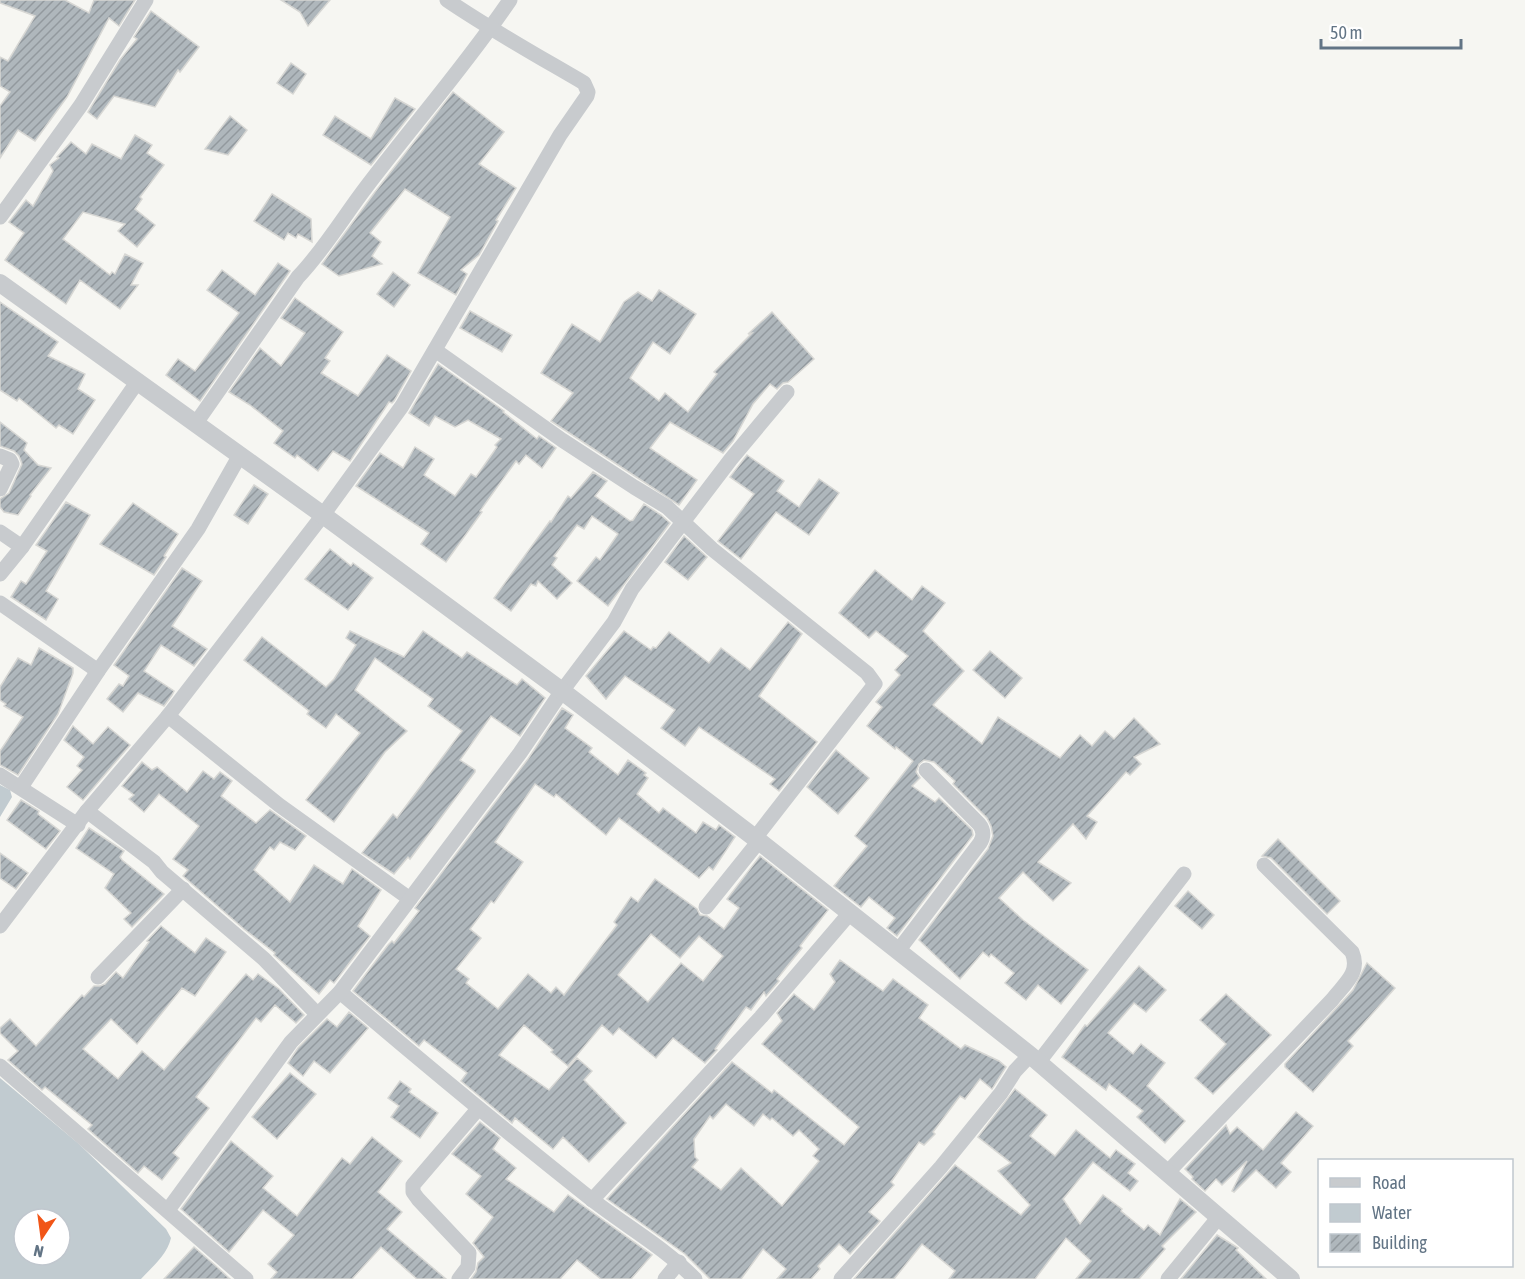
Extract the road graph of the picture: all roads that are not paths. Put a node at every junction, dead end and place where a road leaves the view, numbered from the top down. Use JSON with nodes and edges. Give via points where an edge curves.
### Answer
{"nodes":[{"id":1,"x":146,"y":0,"type":"edge"},
{"id":2,"x":447,"y":0,"type":"edge"},
{"id":3,"x":510,"y":0,"type":"edge"},
{"id":4,"x":490,"y":29,"type":"junction"},
{"id":5,"x":0,"y":217,"type":"edge"},
{"id":6,"x":0,"y":283,"type":"edge"},
{"id":7,"x":435,"y":350,"type":"junction"},
{"id":8,"x":138,"y":381,"type":"junction"},
{"id":9,"x":787,"y":392,"type":"dead end"},
{"id":10,"x":196,"y":423,"type":"junction"},
{"id":11,"x":240,"y":455,"type":"junction"},
{"id":12,"x":0,"y":456,"type":"edge"},
{"id":13,"x":0,"y":489,"type":"edge"},
{"id":14,"x":323,"y":515,"type":"junction"},
{"id":15,"x":683,"y":522,"type":"junction"},
{"id":16,"x":0,"y":532,"type":"edge"},
{"id":17,"x":22,"y":547,"type":"junction"},
{"id":18,"x":0,"y":574,"type":"edge"},
{"id":19,"x":0,"y":603,"type":"edge"},
{"id":20,"x":98,"y":671,"type":"junction"},
{"id":21,"x":562,"y":691,"type":"junction"},
{"id":22,"x":168,"y":716,"type":"junction"},
{"id":23,"x":926,"y":770,"type":"dead end"},
{"id":24,"x":0,"y":775,"type":"edge"},
{"id":25,"x":21,"y":788,"type":"junction"},
{"id":26,"x":87,"y":811,"type":"junction"},
{"id":27,"x":78,"y":825,"type":"junction"},
{"id":28,"x":757,"y":840,"type":"junction"},
{"id":29,"x":1264,"y":865,"type":"dead end"},
{"id":30,"x":1184,"y":874,"type":"dead end"},
{"id":31,"x":183,"y":889,"type":"junction"},
{"id":32,"x":410,"y":899,"type":"junction"},
{"id":33,"x":706,"y":907,"type":"dead end"},
{"id":34,"x":850,"y":913,"type":"junction"},
{"id":35,"x":0,"y":926,"type":"edge"},
{"id":36,"x":898,"y":951,"type":"junction"},
{"id":37,"x":98,"y":977,"type":"dead end"},
{"id":38,"x":340,"y":992,"type":"junction"},
{"id":39,"x":317,"y":1014,"type":"junction"},
{"id":40,"x":1034,"y":1059,"type":"junction"},
{"id":41,"x":0,"y":1066,"type":"edge"},
{"id":42,"x":478,"y":1108,"type":"junction"},
{"id":43,"x":1167,"y":1173,"type":"junction"},
{"id":44,"x":592,"y":1200,"type":"junction"},
{"id":45,"x":168,"y":1210,"type":"junction"},
{"id":46,"x":1218,"y":1218,"type":"junction"},
{"id":47,"x":679,"y":1262,"type":"junction"},
{"id":48,"x":246,"y":1279,"type":"edge"},
{"id":49,"x":459,"y":1279,"type":"edge"},
{"id":50,"x":665,"y":1279,"type":"edge"},
{"id":51,"x":695,"y":1279,"type":"edge"},
{"id":52,"x":841,"y":1279,"type":"edge"},
{"id":53,"x":1168,"y":1279,"type":"edge"},
{"id":54,"x":1291,"y":1279,"type":"edge"}],
"edges":[{"from":1,"to":5,"type":"street","via":[[81,105]]},
{"from":2,"to":4,"type":"street"},
{"from":3,"to":4,"type":"street"},
{"from":4,"to":7,"type":"street","via":[[584,83],[588,92]]},
{"from":4,"to":10,"type":"street","via":[[298,277]]},
{"from":6,"to":8,"type":"street"},
{"from":7,"to":14,"type":"street","via":[[402,406]]},
{"from":7,"to":15,"type":"street","via":[[562,440],[667,507]]},
{"from":8,"to":10,"type":"street"},
{"from":8,"to":17,"type":"street"},
{"from":9,"to":15,"type":"street"},
{"from":10,"to":11,"type":"street"},
{"from":11,"to":14,"type":"street"},
{"from":11,"to":20,"type":"street","via":[[198,529]]},
{"from":12,"to":13,"type":"street","via":[[12,464]]},
{"from":14,"to":21,"type":"street"},
{"from":14,"to":22,"type":"street"},
{"from":15,"to":21,"type":"street"},
{"from":15,"to":28,"type":"street","via":[[876,684]]},
{"from":16,"to":17,"type":"street"},
{"from":17,"to":18,"type":"street"},
{"from":19,"to":20,"type":"street"},
{"from":20,"to":25,"type":"street"},
{"from":21,"to":28,"type":"street"},
{"from":21,"to":32,"type":"street"},
{"from":22,"to":26,"type":"street"},
{"from":22,"to":32,"type":"street","via":[[279,805]]},
{"from":23,"to":36,"type":"street","via":[[979,824],[983,835]]},
{"from":24,"to":25,"type":"street"},
{"from":25,"to":27,"type":"street"},
{"from":26,"to":27,"type":"street"},
{"from":26,"to":31,"type":"street"},
{"from":27,"to":35,"type":"street"},
{"from":28,"to":33,"type":"street"},
{"from":28,"to":34,"type":"street"},
{"from":29,"to":43,"type":"street","via":[[1352,952],[1355,969],[1332,1000]]},
{"from":30,"to":40,"type":"street"},
{"from":31,"to":37,"type":"street"},
{"from":31,"to":39,"type":"street","via":[[264,959]]},
{"from":32,"to":38,"type":"street"},
{"from":34,"to":36,"type":"street"},
{"from":34,"to":44,"type":"street","via":[[761,1017]]},
{"from":36,"to":40,"type":"street"},
{"from":38,"to":39,"type":"street"},
{"from":38,"to":42,"type":"street"},
{"from":39,"to":45,"type":"street","via":[[291,1042]]},
{"from":40,"to":43,"type":"street"},
{"from":40,"to":52,"type":"street","via":[[1015,1071],[941,1167]]},
{"from":41,"to":45,"type":"street"},
{"from":42,"to":44,"type":"street"},
{"from":42,"to":49,"type":"street","via":[[413,1185],[418,1199],[469,1253],[468,1266]]},
{"from":43,"to":46,"type":"street"},
{"from":44,"to":47,"type":"street"},
{"from":45,"to":48,"type":"street"},
{"from":46,"to":53,"type":"street"},
{"from":46,"to":54,"type":"street"},
{"from":47,"to":50,"type":"street"},
{"from":47,"to":51,"type":"street"}]}
